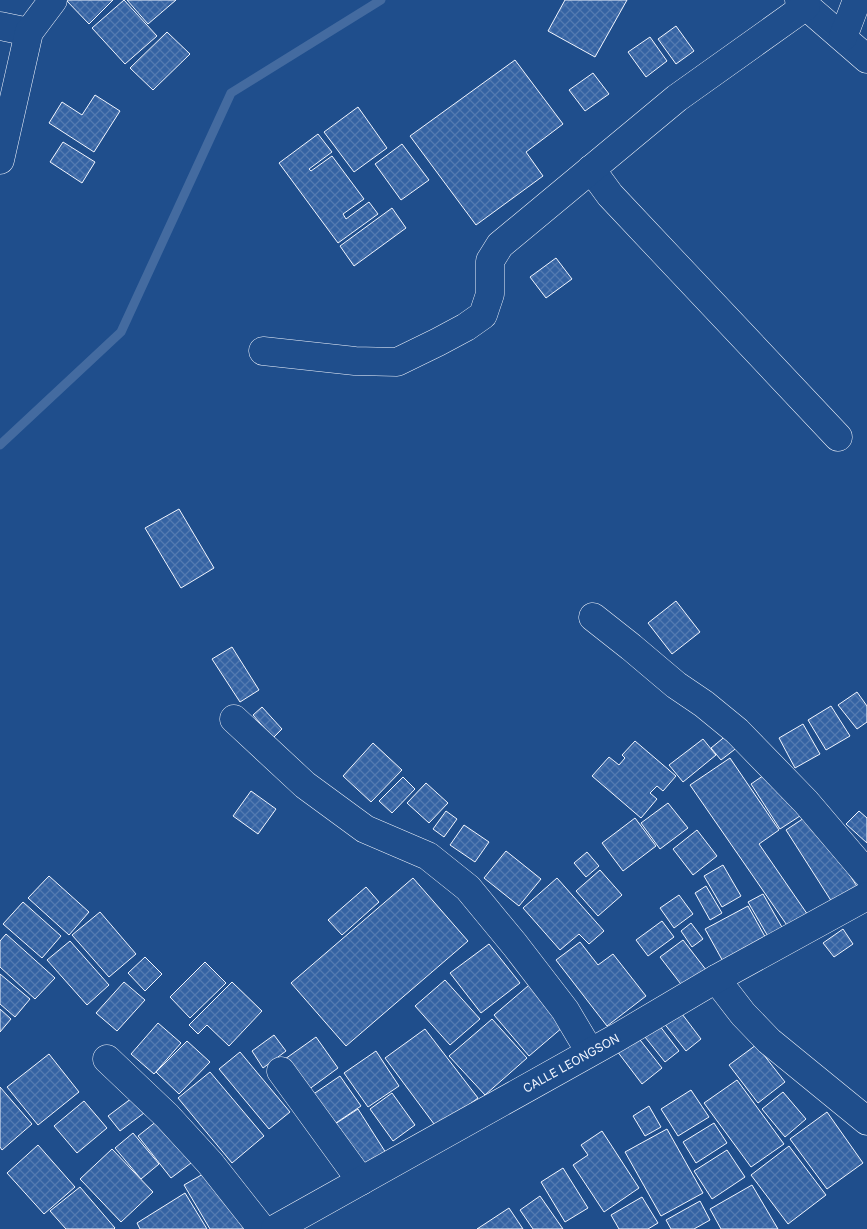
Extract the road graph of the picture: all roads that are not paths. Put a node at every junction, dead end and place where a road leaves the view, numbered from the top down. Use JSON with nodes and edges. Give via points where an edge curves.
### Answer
{"nodes":[{"id":1,"x":53,"y":0,"type":"edge"},
{"id":2,"x":857,"y":0,"type":"edge"},
{"id":3,"x":802,"y":3,"type":"edge"},
{"id":4,"x":0,"y":26,"type":"edge"},
{"id":5,"x":29,"y":32,"type":"junction"},
{"id":6,"x":843,"y":38,"type":"junction"},
{"id":7,"x":867,"y":59,"type":"edge"},
{"id":8,"x":0,"y":160,"type":"edge"},
{"id":9,"x":591,"y":169,"type":"junction"},
{"id":10,"x":263,"y":351,"type":"dead end"},
{"id":11,"x":838,"y":437,"type":"dead end"},
{"id":12,"x":593,"y":617,"type":"dead end"},
{"id":13,"x":234,"y":719,"type":"dead end"},
{"id":14,"x":867,"y":874,"type":"edge"},
{"id":15,"x":867,"y":896,"type":"edge"},
{"id":16,"x":716,"y":979,"type":"junction"},
{"id":17,"x":590,"y":1052,"type":"junction"},
{"id":18,"x":107,"y":1059,"type":"dead end"},
{"id":19,"x":282,"y":1071,"type":"dead end"},
{"id":20,"x":867,"y":1121,"type":"edge"},
{"id":21,"x":361,"y":1181,"type":"junction"},
{"id":22,"x":262,"y":1229,"type":"edge"},
{"id":23,"x":275,"y":1229,"type":"edge"}],
"edges":[{"from":1,"to":5,"type":"street"},
{"from":2,"to":6,"type":"street"},
{"from":3,"to":6,"type":"street"},
{"from":3,"to":9,"type":"street","via":[[677,98]]},
{"from":4,"to":5,"type":"street"},
{"from":5,"to":8,"type":"street"},
{"from":6,"to":7,"type":"street"},
{"from":9,"to":10,"type":"street","via":[[500,245],[490,261],[490,294],[483,315],[466,327],[397,362]]},
{"from":9,"to":11,"type":"street","via":[[610,196]]},
{"from":12,"to":14,"type":"street","via":[[737,731],[806,802]]},
{"from":13,"to":17,"type":"street","via":[[305,785],[358,824],[428,856],[468,888],[565,1010]]},
{"from":15,"to":16,"type":"street","name":"CALLE LEONGSON"},
{"from":16,"to":17,"type":"street","name":"CALLE LEONGSON"},
{"from":16,"to":20,"type":"street","via":[[769,1041]]},
{"from":17,"to":21,"type":"street","name":"CALLE LEONGSON"},
{"from":18,"to":22,"type":"street","via":[[167,1116],[210,1163]]},
{"from":19,"to":21,"type":"street"},
{"from":21,"to":23,"type":"street","name":"CALLE LEONGSON"}]}
